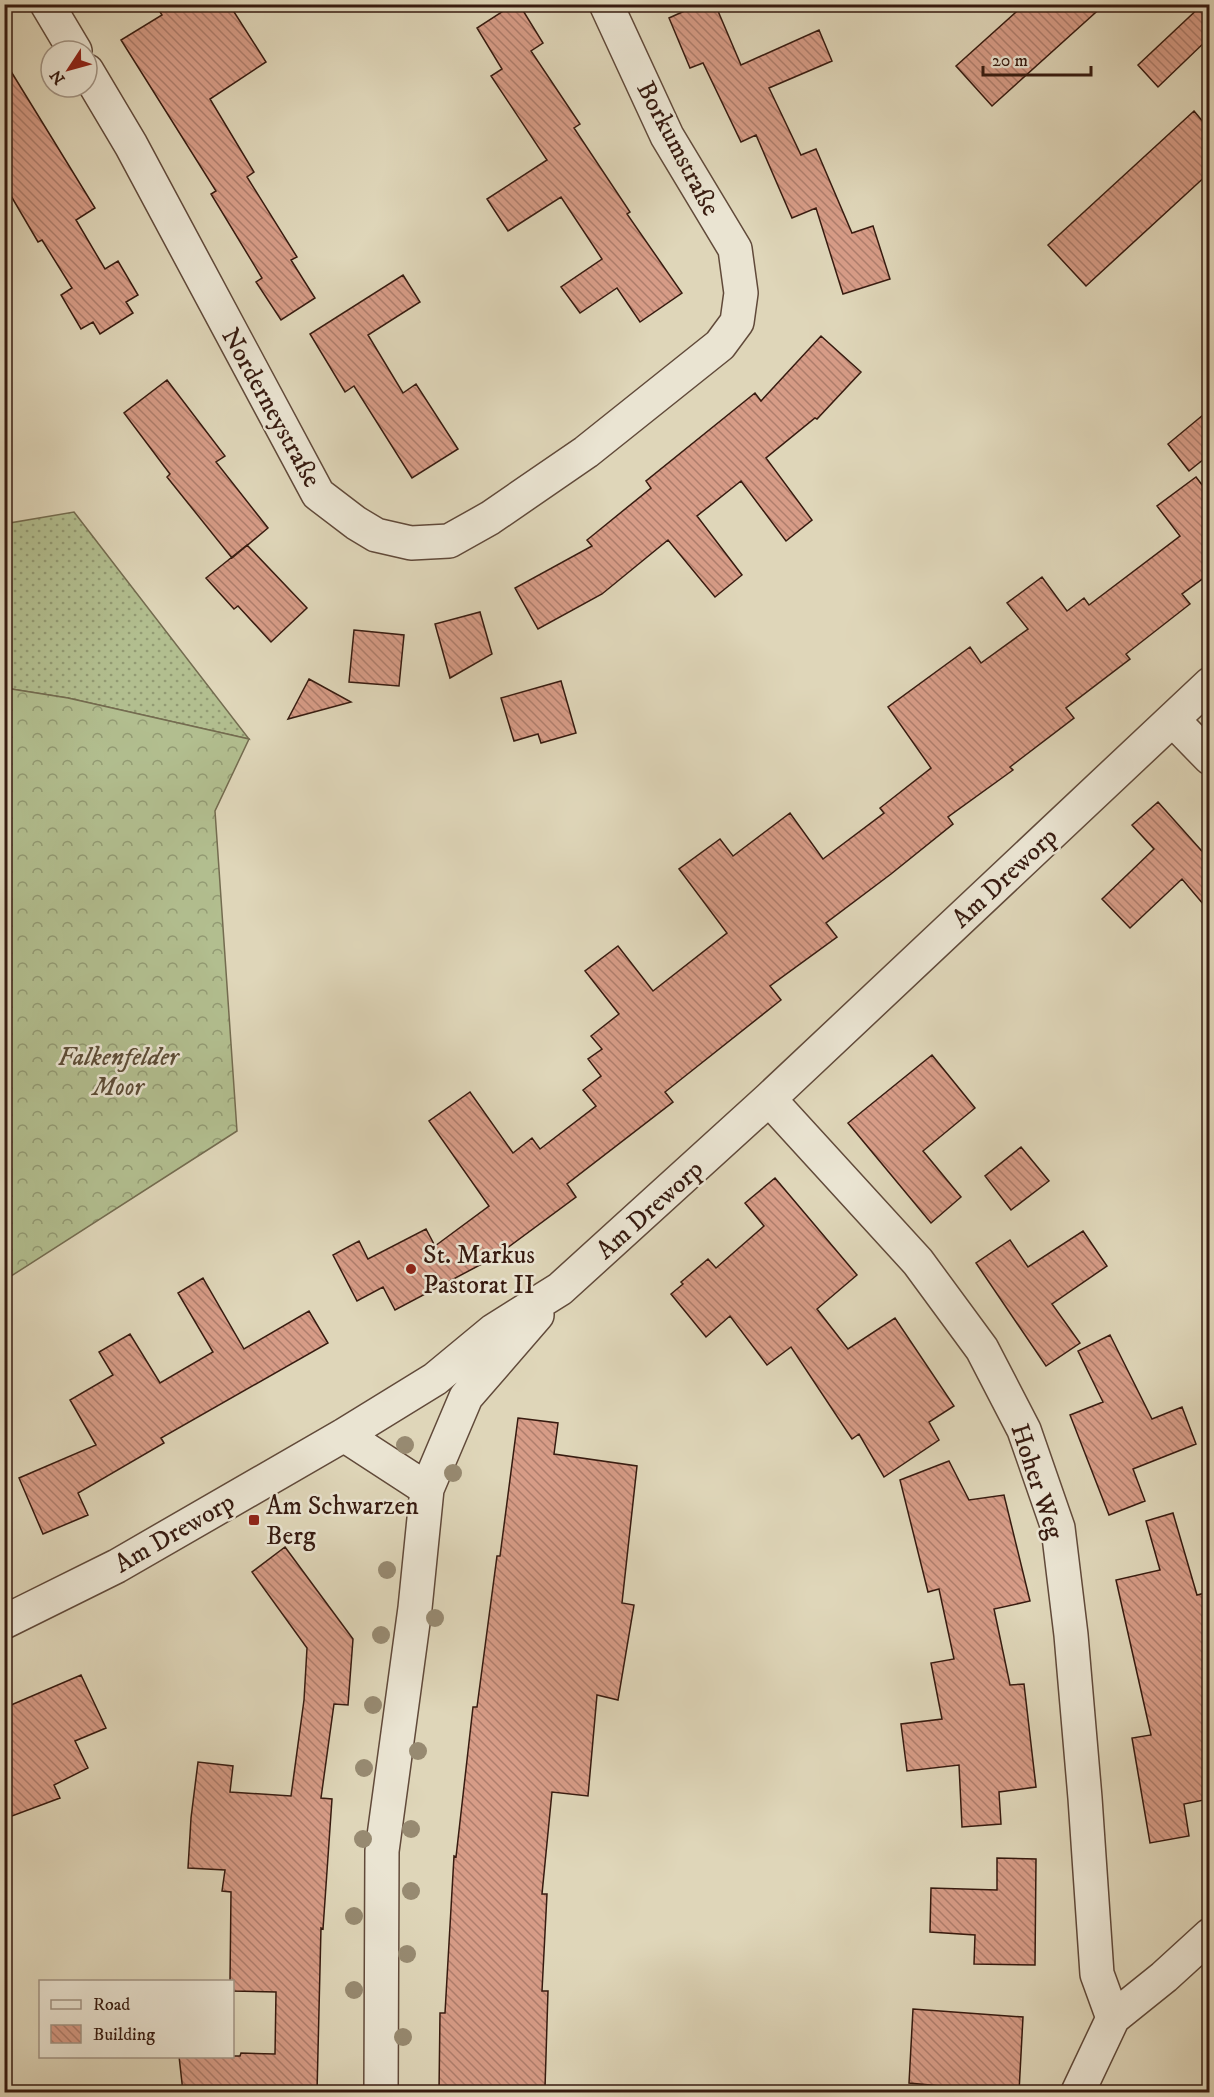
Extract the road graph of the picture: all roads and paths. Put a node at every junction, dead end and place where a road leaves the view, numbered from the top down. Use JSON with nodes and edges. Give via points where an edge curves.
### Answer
{"nodes":[{"id":1,"x":47,"y":4,"type":"edge"},
{"id":2,"x":606,"y":4,"type":"edge"},
{"id":3,"x":68,"y":39,"type":"edge"},
{"id":4,"x":99,"y":91,"type":"edge"},
{"id":5,"x":741,"y":293,"type":"joint"},
{"id":6,"x":1209,"y":684,"type":"edge"},
{"id":7,"x":1173,"y":720,"type":"junction"},
{"id":8,"x":1209,"y":758,"type":"edge"},
{"id":9,"x":769,"y":1100,"type":"junction"},
{"id":10,"x":560,"y":1289,"type":"junction"},
{"id":11,"x":344,"y":1436,"type":"junction"},
{"id":12,"x":428,"y":1489,"type":"junction"},
{"id":13,"x":4,"y":1622,"type":"edge"},
{"id":14,"x":1209,"y":1935,"type":"edge"},
{"id":15,"x":1113,"y":2018,"type":"junction"},
{"id":16,"x":381,"y":2092,"type":"edge"},
{"id":17,"x":1078,"y":2092,"type":"edge"}],
"edges":[{"from":1,"to":3,"type":"street"},
{"from":2,"to":5,"type":"street","name":"Borkumstraße","via":[[667,136],[735,249]]},
{"from":4,"to":5,"type":"street","name":"Norderneystraße","via":[[318,494],[376,535],[411,543],[449,541],[490,518],[586,452],[720,345],[737,322]]},
{"from":6,"to":7,"type":"street","name":"Am Dreworp"},
{"from":7,"to":8,"type":"street"},
{"from":7,"to":9,"type":"street","name":"Am Dreworp"},
{"from":9,"to":10,"type":"street","name":"Am Dreworp"},
{"from":9,"to":15,"type":"street","name":"Hoher Weg","via":[[918,1262],[982,1349],[1024,1430],[1058,1528],[1074,1670],[1097,1974]]},
{"from":10,"to":11,"type":"street","name":"Am Dreworp","via":[[493,1331],[435,1379]]},
{"from":10,"to":12,"type":"street","via":[[466,1397]]},
{"from":11,"to":12,"type":"street"},
{"from":11,"to":13,"type":"street","name":"Am Dreworp","via":[[117,1566]]},
{"from":12,"to":16,"type":"street","via":[[382,1851]]},
{"from":14,"to":15,"type":"street"},
{"from":15,"to":17,"type":"street"}]}
